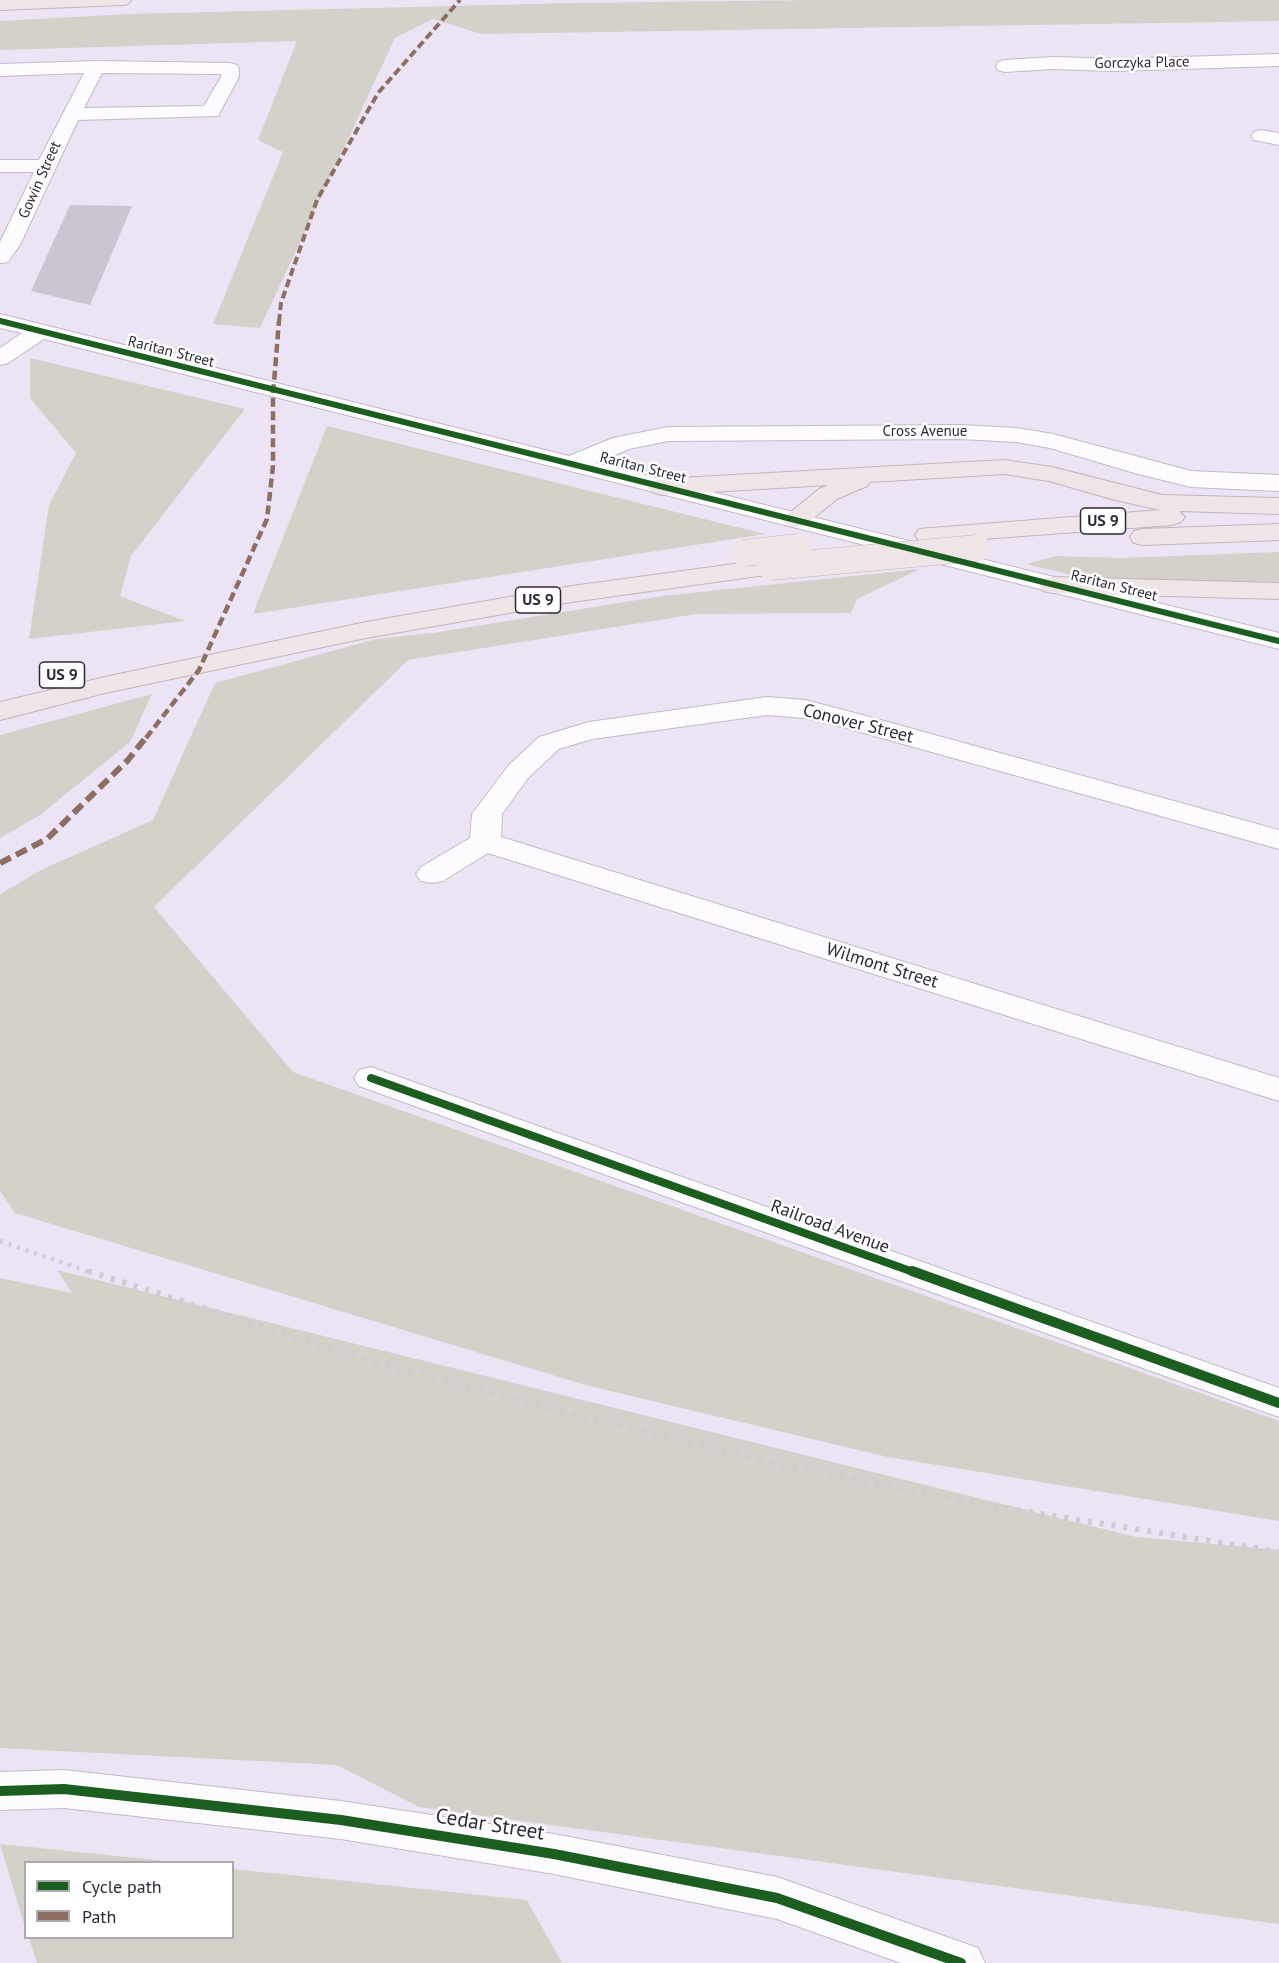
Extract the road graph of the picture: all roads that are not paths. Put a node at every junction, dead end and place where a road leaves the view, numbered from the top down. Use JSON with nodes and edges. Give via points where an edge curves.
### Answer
{"nodes":[{"id":1,"x":122,"y":0,"type":"edge"},
{"id":2,"x":0,"y":6,"type":"edge"},
{"id":3,"x":1279,"y":60,"type":"edge"},
{"id":4,"x":1005,"y":66,"type":"dead end"},
{"id":5,"x":96,"y":67,"type":"junction"},
{"id":6,"x":0,"y":70,"type":"edge"},
{"id":7,"x":73,"y":114,"type":"junction"},
{"id":8,"x":0,"y":166,"type":"edge"},
{"id":9,"x":44,"y":173,"type":"junction"},
{"id":10,"x":0,"y":181,"type":"edge"},
{"id":11,"x":0,"y":257,"type":"edge"},
{"id":12,"x":0,"y":321,"type":"edge"},
{"id":13,"x":39,"y":332,"type":"junction"},
{"id":14,"x":0,"y":358,"type":"edge"},
{"id":15,"x":571,"y":464,"type":"junction"},
{"id":16,"x":1032,"y":470,"type":"junction"},
{"id":17,"x":876,"y":475,"type":"junction"},
{"id":18,"x":806,"y":479,"type":"junction"},
{"id":19,"x":1279,"y":483,"type":"edge"},
{"id":20,"x":661,"y":487,"type":"junction"},
{"id":21,"x":741,"y":506,"type":"junction"},
{"id":22,"x":1279,"y":506,"type":"edge"},
{"id":23,"x":1279,"y":513,"type":"edge"},
{"id":24,"x":796,"y":520,"type":"junction"},
{"id":25,"x":1026,"y":526,"type":"junction"},
{"id":26,"x":1279,"y":532,"type":"edge"},
{"id":27,"x":1052,"y":585,"type":"junction"},
{"id":28,"x":1279,"y":591,"type":"edge"},
{"id":29,"x":1279,"y":641,"type":"edge"},
{"id":30,"x":0,"y":690,"type":"edge"},
{"id":31,"x":0,"y":711,"type":"edge"},
{"id":32,"x":1279,"y":840,"type":"edge"},
{"id":33,"x":485,"y":842,"type":"junction"},
{"id":34,"x":432,"y":874,"type":"dead end"},
{"id":35,"x":371,"y":1078,"type":"dead end"},
{"id":36,"x":1279,"y":1090,"type":"edge"},
{"id":37,"x":1279,"y":1403,"type":"edge"},
{"id":38,"x":0,"y":1791,"type":"edge"},
{"id":39,"x":961,"y":1963,"type":"edge"}],
"edges":[{"from":1,"to":2,"type":"highway"},
{"from":3,"to":4,"type":"street","name":"Gorczyka Place"},
{"from":5,"to":6,"type":"street"},
{"from":5,"to":7,"type":"street","name":"Gowin Street"},
{"from":5,"to":7,"type":"street","via":[[230,69],[230,77],[211,112]]},
{"from":7,"to":9,"type":"street","name":"Gowin Street"},
{"from":8,"to":9,"type":"street"},
{"from":9,"to":10,"type":"street"},
{"from":9,"to":11,"type":"street","name":"Gowin Street"},
{"from":12,"to":13,"type":"street","name":"Raritan Street"},
{"from":13,"to":14,"type":"street"},
{"from":13,"to":15,"type":"street","name":"Raritan Street"},
{"from":15,"to":19,"type":"street","name":"Cross Avenue","via":[[622,443],[668,434],[960,432],[1053,441],[1191,479]]},
{"from":15,"to":20,"type":"street","name":"Raritan Street"},
{"from":16,"to":17,"type":"highway","via":[[988,466]]},
{"from":16,"to":22,"type":"highway","via":[[1162,502]]},
{"from":16,"to":25,"type":"highway","via":[[1056,486],[1062,499],[1052,511]]},
{"from":17,"to":18,"type":"highway"},
{"from":17,"to":24,"type":"highway","via":[[828,494]]},
{"from":18,"to":20,"type":"highway"},
{"from":18,"to":21,"type":"highway","via":[[760,491]]},
{"from":20,"to":21,"type":"street","name":"Raritan Street"},
{"from":21,"to":24,"type":"street","name":"Raritan Street"},
{"from":23,"to":25,"type":"highway","number":"US 9"},
{"from":24,"to":27,"type":"street","name":"Raritan Street"},
{"from":25,"to":30,"type":"highway","number":"US 9","bridge":true,"via":[[744,553],[551,578],[324,618]]},
{"from":26,"to":31,"type":"highway","number":"US 9","bridge":true,"via":[[976,548],[771,567],[572,594],[307,641]]},
{"from":27,"to":28,"type":"highway"},
{"from":27,"to":29,"type":"street","name":"Raritan Street"},
{"from":32,"to":33,"type":"street","name":"Conover Street","via":[[845,719],[805,709],[766,706],[589,731],[549,743],[518,772],[487,814]]},
{"from":33,"to":34,"type":"street"},
{"from":33,"to":36,"type":"street","name":"Wilmont Street"},
{"from":35,"to":37,"type":"street","name":"Railroad Avenue"},
{"from":38,"to":39,"type":"street","name":"Cedar Street","via":[[64,1789],[330,1818],[554,1854],[777,1898]]}]}
